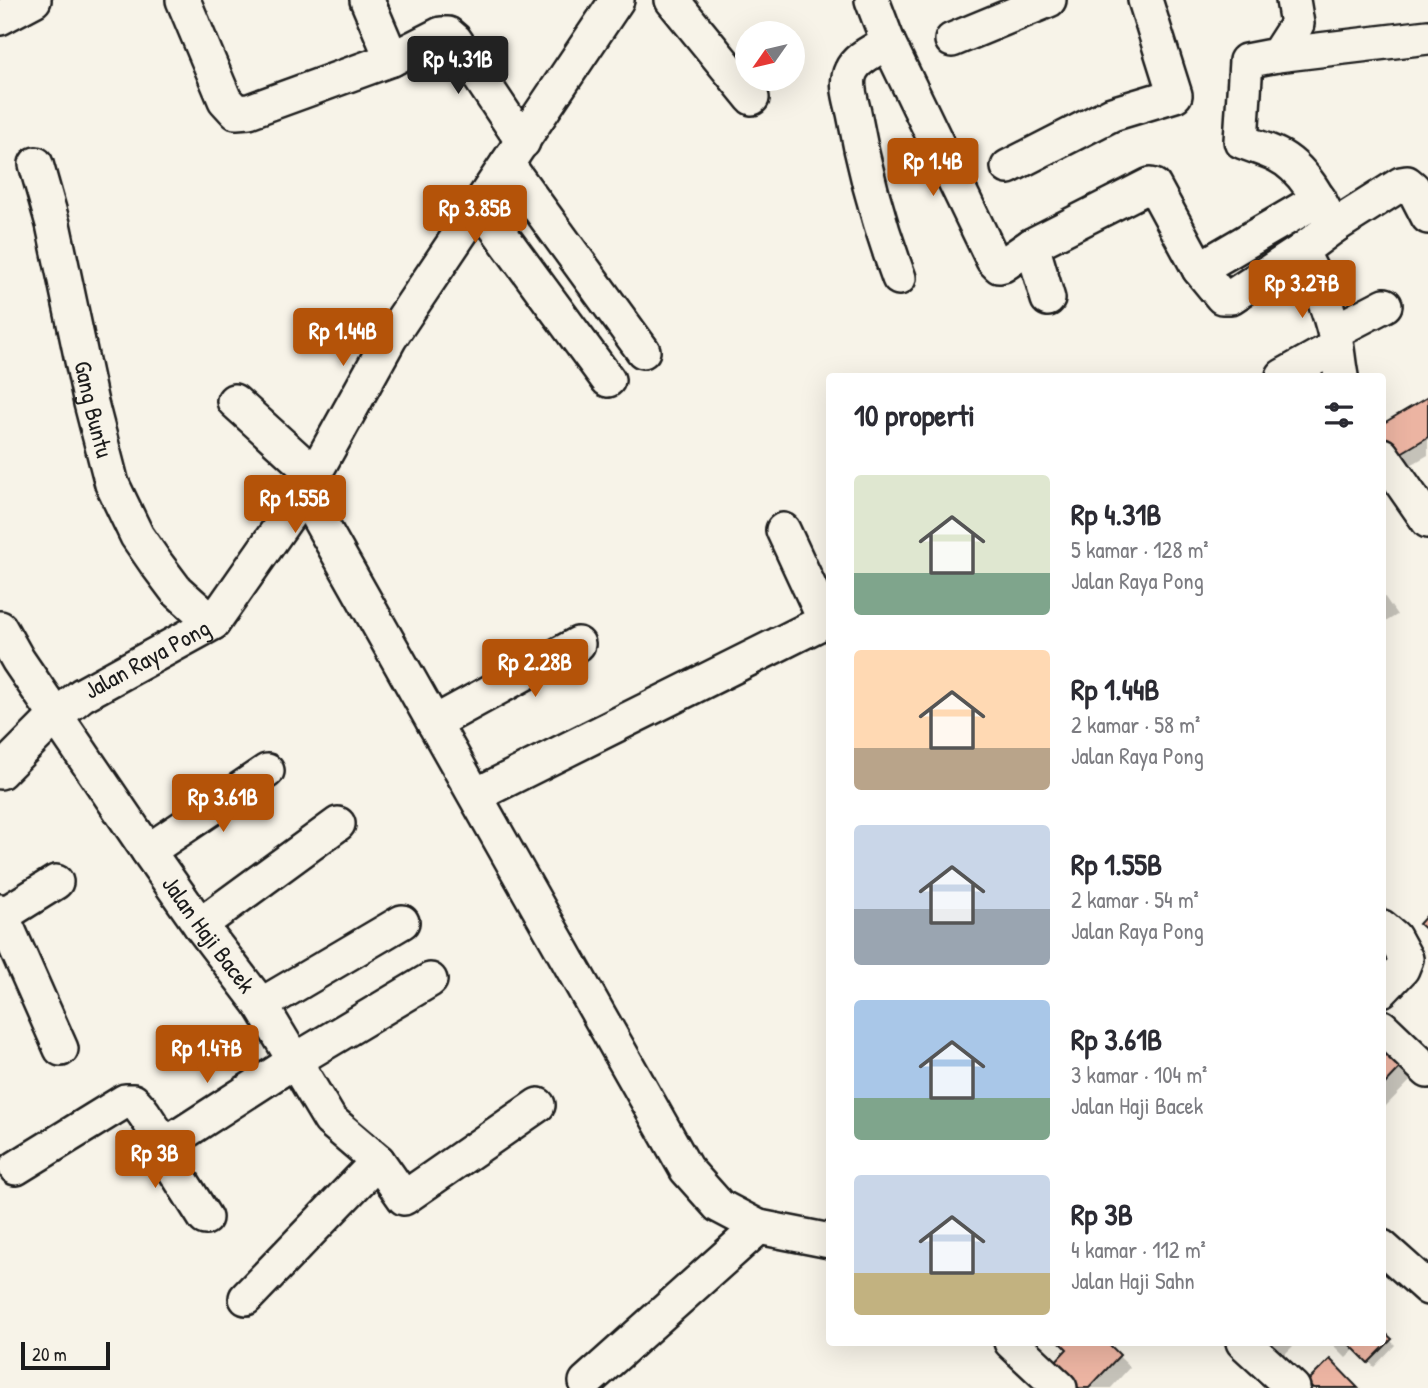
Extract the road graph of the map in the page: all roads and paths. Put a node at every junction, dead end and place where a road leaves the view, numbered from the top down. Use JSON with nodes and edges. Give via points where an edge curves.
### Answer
{"nodes":[{"id":1,"x":34,"y":0,"type":"edge"},
{"id":2,"x":183,"y":0,"type":"edge"},
{"id":3,"x":367,"y":0,"type":"edge"},
{"id":4,"x":617,"y":0,"type":"edge"},
{"id":5,"x":672,"y":0,"type":"edge"},
{"id":6,"x":872,"y":0,"type":"edge"},
{"id":7,"x":1049,"y":0,"type":"edge"},
{"id":8,"x":1144,"y":0,"type":"edge"},
{"id":9,"x":1293,"y":0,"type":"edge"},
{"id":10,"x":0,"y":18,"type":"edge"},
{"id":11,"x":1428,"y":37,"type":"edge"},
{"id":12,"x":952,"y":40,"type":"dead end"},
{"id":13,"x":888,"y":43,"type":"junction"},
{"id":14,"x":1277,"y":55,"type":"junction"},
{"id":15,"x":392,"y":59,"type":"junction"},
{"id":16,"x":752,"y":98,"type":"dead end"},
{"id":17,"x":515,"y":153,"type":"junction"},
{"id":18,"x":36,"y":164,"type":"dead end"},
{"id":19,"x":1008,"y":167,"type":"dead end"},
{"id":20,"x":481,"y":206,"type":"junction"},
{"id":21,"x":1326,"y":213,"type":"junction"},
{"id":22,"x":1428,"y":216,"type":"edge"},
{"id":23,"x":1032,"y":245,"type":"junction"},
{"id":24,"x":1301,"y":251,"type":"junction"},
{"id":25,"x":1199,"y":269,"type":"junction"},
{"id":26,"x":899,"y":278,"type":"dead end"},
{"id":27,"x":1048,"y":299,"type":"dead end"},
{"id":28,"x":1385,"y":305,"type":"dead end"},
{"id":29,"x":643,"y":351,"type":"dead end"},
{"id":30,"x":1337,"y":351,"type":"edge"},
{"id":31,"x":1289,"y":373,"type":"edge"},
{"id":32,"x":608,"y":380,"type":"dead end"},
{"id":33,"x":234,"y":401,"type":"dead end"},
{"id":34,"x":1386,"y":461,"type":"edge"},
{"id":35,"x":309,"y":484,"type":"junction"},
{"id":36,"x":1428,"y":521,"type":"edge"},
{"id":37,"x":783,"y":530,"type":"dead end"},
{"id":38,"x":213,"y":623,"type":"junction"},
{"id":39,"x":0,"y":628,"type":"edge"},
{"id":40,"x":578,"y":643,"type":"dead end"},
{"id":41,"x":57,"y":715,"type":"junction"},
{"id":42,"x":435,"y":723,"type":"junction"},
{"id":43,"x":267,"y":771,"type":"dead end"},
{"id":44,"x":0,"y":772,"type":"edge"},
{"id":45,"x":476,"y":796,"type":"junction"},
{"id":46,"x":338,"y":824,"type":"dead end"},
{"id":47,"x":148,"y":851,"type":"junction"},
{"id":48,"x":56,"y":882,"type":"dead end"},
{"id":49,"x":1,"y":913,"type":"edge"},
{"id":50,"x":402,"y":922,"type":"dead end"},
{"id":51,"x":200,"y":925,"type":"junction"},
{"id":52,"x":1386,"y":930,"type":"edge"},
{"id":53,"x":1392,"y":979,"type":"edge"},
{"id":54,"x":430,"y":980,"type":"dead end"},
{"id":55,"x":261,"y":1004,"type":"junction"},
{"id":56,"x":1386,"y":1031,"type":"edge"},
{"id":57,"x":61,"y":1049,"type":"dead end"},
{"id":58,"x":296,"y":1060,"type":"junction"},
{"id":59,"x":1428,"y":1071,"type":"edge"},
{"id":60,"x":538,"y":1105,"type":"dead end"},
{"id":61,"x":166,"y":1141,"type":"junction"},
{"id":62,"x":378,"y":1161,"type":"junction"},
{"id":63,"x":16,"y":1168,"type":"dead end"},
{"id":64,"x":205,"y":1218,"type":"dead end"},
{"id":65,"x":759,"y":1227,"type":"junction"},
{"id":66,"x":826,"y":1240,"type":"edge"},
{"id":67,"x":1386,"y":1250,"type":"edge"},
{"id":68,"x":1428,"y":1287,"type":"edge"},
{"id":69,"x":246,"y":1298,"type":"dead end"},
{"id":70,"x":1021,"y":1346,"type":"edge"},
{"id":71,"x":1247,"y":1346,"type":"edge"},
{"id":72,"x":586,"y":1382,"type":"dead end"},
{"id":73,"x":1060,"y":1388,"type":"edge"},
{"id":74,"x":1293,"y":1388,"type":"edge"}],
"edges":[{"from":1,"to":10,"type":"street"},
{"from":2,"to":15,"type":"street","via":[[225,100],[236,112]]},
{"from":3,"to":15,"type":"street"},
{"from":4,"to":17,"type":"street","name":"Jalan Raya Pong"},
{"from":5,"to":16,"type":"street"},
{"from":6,"to":13,"type":"street"},
{"from":7,"to":12,"type":"street"},
{"from":8,"to":19,"type":"street","via":[[1175,95],[1112,114]]},
{"from":9,"to":14,"type":"street","via":[[1297,24]]},
{"from":11,"to":14,"type":"street"},
{"from":13,"to":23,"type":"street","via":[[993,261],[1003,265]]},
{"from":13,"to":26,"type":"street","via":[[857,61],[848,85],[879,223]]},
{"from":14,"to":21,"type":"street","via":[[1245,61],[1241,141],[1279,156],[1301,174]]},
{"from":15,"to":17,"type":"street","via":[[448,34]]},
{"from":17,"to":20,"type":"street","name":"Jalan Raya Pong"},
{"from":17,"to":29,"type":"street"},
{"from":18,"to":38,"type":"street","name":"Gang Buntu","via":[[112,484],[130,524],[155,562],[176,590]]},
{"from":20,"to":32,"type":"street"},
{"from":20,"to":35,"type":"street","name":"Jalan Raya Pong","via":[[390,338]]},
{"from":21,"to":22,"type":"street","via":[[1408,183]]},
{"from":21,"to":24,"type":"street"},
{"from":21,"to":25,"type":"street"},
{"from":23,"to":25,"type":"street","via":[[1154,186]]},
{"from":23,"to":27,"type":"street"},
{"from":24,"to":25,"type":"street","via":[[1231,297],[1222,297]]},
{"from":24,"to":30,"type":"street","via":[[1321,290]]},
{"from":28,"to":30,"type":"street"},
{"from":30,"to":31,"type":"street"},
{"from":33,"to":35,"type":"street"},
{"from":34,"to":36,"type":"street"},
{"from":35,"to":38,"type":"street","name":"Jalan Raya Pong"},
{"from":35,"to":42,"type":"street"},
{"from":37,"to":45,"type":"street","via":[[821,612],[817,625]]},
{"from":38,"to":41,"type":"street","name":"Jalan Raya Pong","via":[[82,695]]},
{"from":39,"to":41,"type":"street","name":"Jalan Haji Bacek"},
{"from":40,"to":42,"type":"street"},
{"from":41,"to":44,"type":"street","name":"Jalan Raya Pong"},
{"from":41,"to":47,"type":"street","name":"Jalan Haji Bacek"},
{"from":42,"to":45,"type":"street"},
{"from":43,"to":47,"type":"street"},
{"from":45,"to":65,"type":"street","via":[[686,1170],[719,1206]]},
{"from":46,"to":51,"type":"street"},
{"from":47,"to":51,"type":"street","name":"Jalan Haji Bacek"},
{"from":48,"to":49,"type":"street"},
{"from":49,"to":57,"type":"street"},
{"from":50,"to":55,"type":"street"},
{"from":51,"to":55,"type":"street","name":"Jalan Haji Bacek"},
{"from":52,"to":53,"type":"street","via":[[1406,959]]},
{"from":54,"to":58,"type":"street"},
{"from":55,"to":58,"type":"street","name":"Jalan Haji Bacek"},
{"from":56,"to":59,"type":"street"},
{"from":58,"to":61,"type":"street"},
{"from":58,"to":62,"type":"street","name":"Jalan Haji Bacek","via":[[330,1120]]},
{"from":60,"to":62,"type":"street","name":"Jalan Haji Bacek","via":[[404,1198]]},
{"from":61,"to":63,"type":"street","via":[[139,1105],[125,1101]]},
{"from":61,"to":64,"type":"street","via":[[167,1158]]},
{"from":62,"to":69,"type":"street"},
{"from":65,"to":66,"type":"street"},
{"from":65,"to":72,"type":"street"},
{"from":67,"to":68,"type":"street"},
{"from":70,"to":73,"type":"street"},
{"from":71,"to":74,"type":"street"}]}
